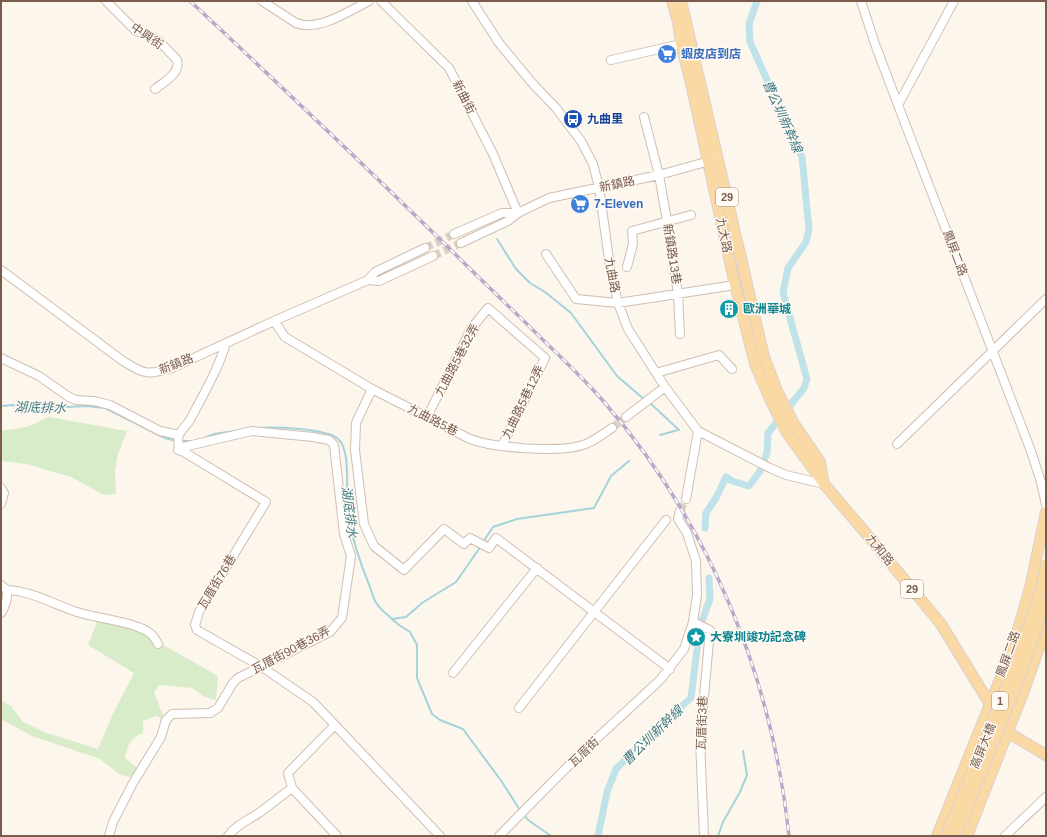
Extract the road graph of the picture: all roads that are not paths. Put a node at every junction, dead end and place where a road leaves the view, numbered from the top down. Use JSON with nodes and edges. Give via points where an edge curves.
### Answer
{"nodes":[{"id":1,"x":106,"y":1,"type":"edge"},
{"id":2,"x":262,"y":1,"type":"edge"},
{"id":3,"x":369,"y":1,"type":"edge"},
{"id":4,"x":381,"y":1,"type":"edge"},
{"id":5,"x":472,"y":1,"type":"edge"},
{"id":6,"x":672,"y":1,"type":"edge"},
{"id":7,"x":681,"y":1,"type":"edge"},
{"id":8,"x":861,"y":1,"type":"edge"},
{"id":9,"x":954,"y":1,"type":"edge"},
{"id":10,"x":682,"y":44,"type":"junction"},
{"id":11,"x":611,"y":60,"type":"dead end"},
{"id":12,"x":155,"y":90,"type":"dead end"},
{"id":13,"x":898,"y":105,"type":"junction"},
{"id":14,"x":644,"y":117,"type":"dead end"},
{"id":15,"x":718,"y":158,"type":"junction"},
{"id":16,"x":707,"y":161,"type":"junction"},
{"id":17,"x":659,"y":175,"type":"junction"},
{"id":18,"x":599,"y":187,"type":"junction"},
{"id":19,"x":518,"y":213,"type":"junction"},
{"id":20,"x":691,"y":215,"type":"dead end"},
{"id":21,"x":667,"y":221,"type":"junction"},
{"id":22,"x":454,"y":234,"type":"tunnel mouth"},
{"id":23,"x":461,"y":242,"type":"tunnel mouth"},
{"id":24,"x":425,"y":248,"type":"tunnel mouth"},
{"id":25,"x":546,"y":254,"type":"dead end"},
{"id":26,"x":433,"y":256,"type":"tunnel mouth"},
{"id":27,"x":627,"y":267,"type":"dead end"},
{"id":28,"x":1,"y":270,"type":"edge"},
{"id":29,"x":368,"y":280,"type":"junction"},
{"id":30,"x":735,"y":285,"type":"junction"},
{"id":31,"x":678,"y":294,"type":"junction"},
{"id":32,"x":1046,"y":299,"type":"edge"},
{"id":33,"x":618,"y":303,"type":"junction"},
{"id":34,"x":274,"y":321,"type":"junction"},
{"id":35,"x":680,"y":334,"type":"dead end"},
{"id":36,"x":226,"y":343,"type":"junction"},
{"id":37,"x":994,"y":351,"type":"junction"},
{"id":38,"x":1,"y":358,"type":"edge"},
{"id":39,"x":544,"y":358,"type":"joint"},
{"id":40,"x":732,"y":369,"type":"dead end"},
{"id":41,"x":656,"y":373,"type":"junction"},
{"id":42,"x":665,"y":387,"type":"junction"},
{"id":43,"x":372,"y":389,"type":"junction"},
{"id":44,"x":773,"y":394,"type":"junction"},
{"id":45,"x":427,"y":417,"type":"junction"},
{"id":46,"x":626,"y":417,"type":"tunnel mouth"},
{"id":47,"x":612,"y":428,"type":"tunnel mouth"},
{"id":48,"x":698,"y":432,"type":"junction"},
{"id":49,"x":179,"y":435,"type":"junction"},
{"id":50,"x":897,"y":444,"type":"dead end"},
{"id":51,"x":502,"y":446,"type":"junction"},
{"id":52,"x":179,"y":448,"type":"junction"},
{"id":53,"x":824,"y":484,"type":"junction"},
{"id":54,"x":1,"y":488,"type":"edge"},
{"id":55,"x":686,"y":499,"type":"tunnel mouth"},
{"id":56,"x":1,"y":504,"type":"edge"},
{"id":57,"x":1046,"y":505,"type":"edge"},
{"id":58,"x":680,"y":511,"type":"tunnel mouth"},
{"id":59,"x":1046,"y":512,"type":"edge"},
{"id":60,"x":666,"y":520,"type":"dead end"},
{"id":61,"x":1046,"y":564,"type":"edge"},
{"id":62,"x":536,"y":568,"type":"junction"},
{"id":63,"x":4,"y":587,"type":"edge"},
{"id":64,"x":1030,"y":588,"type":"junction"},
{"id":65,"x":1046,"y":589,"type":"edge"},
{"id":66,"x":1046,"y":600,"type":"edge"},
{"id":67,"x":594,"y":611,"type":"junction"},
{"id":68,"x":1,"y":613,"type":"edge"},
{"id":69,"x":693,"y":622,"type":"junction"},
{"id":70,"x":1046,"y":628,"type":"edge"},
{"id":71,"x":158,"y":644,"type":"dead end"},
{"id":72,"x":262,"y":667,"type":"junction"},
{"id":73,"x":670,"y":669,"type":"junction"},
{"id":74,"x":453,"y":673,"type":"dead end"},
{"id":75,"x":989,"y":703,"type":"junction"},
{"id":76,"x":519,"y":708,"type":"dead end"},
{"id":77,"x":338,"y":728,"type":"junction"},
{"id":78,"x":1007,"y":732,"type":"junction"},
{"id":79,"x":1046,"y":756,"type":"edge"},
{"id":80,"x":292,"y":788,"type":"junction"},
{"id":81,"x":1046,"y":797,"type":"edge"},
{"id":82,"x":109,"y":836,"type":"edge"},
{"id":83,"x":228,"y":836,"type":"edge"},
{"id":84,"x":337,"y":836,"type":"edge"},
{"id":85,"x":440,"y":836,"type":"edge"},
{"id":86,"x":498,"y":836,"type":"edge"},
{"id":87,"x":704,"y":836,"type":"edge"},
{"id":88,"x":937,"y":836,"type":"edge"},
{"id":89,"x":946,"y":836,"type":"edge"},
{"id":90,"x":956,"y":836,"type":"edge"},
{"id":91,"x":967,"y":836,"type":"edge"},
{"id":92,"x":1005,"y":836,"type":"edge"}],
"edges":[{"from":1,"to":12,"type":"street","name":"中興街","via":[[136,31],[159,41],[177,60],[177,71]]},
{"from":2,"to":3,"type":"street","via":[[296,23],[310,25],[325,22]]},
{"from":4,"to":19,"type":"street","name":"新曲街","via":[[449,68],[493,154]]},
{"from":5,"to":18,"type":"street","name":"九曲路","via":[[499,43],[556,108],[581,141],[593,164]]},
{"from":6,"to":10,"type":"main road","name":"九大路","number":"29"},
{"from":7,"to":15,"type":"main road","name":"九大路","number":"29"},
{"from":8,"to":13,"type":"street","name":"鳳屏二路"},
{"from":9,"to":13,"type":"street"},
{"from":10,"to":11,"type":"street"},
{"from":10,"to":16,"type":"main road","name":"九大路","number":"29"},
{"from":13,"to":37,"type":"street","name":"鳳屏二路"},
{"from":14,"to":17,"type":"street","name":"新鎮路13巷"},
{"from":15,"to":16,"type":"street","name":"新鎮路"},
{"from":15,"to":44,"type":"main road","name":"九大路","number":"29"},
{"from":16,"to":17,"type":"street","name":"新鎮路"},
{"from":16,"to":30,"type":"main road","name":"九大路","number":"29"},
{"from":17,"to":18,"type":"street","name":"新鎮路"},
{"from":17,"to":21,"type":"street","name":"新鎮路13巷"},
{"from":18,"to":19,"type":"street","name":"新鎮路","via":[[549,198]]},
{"from":18,"to":33,"type":"street","name":"九曲路","via":[[610,267]]},
{"from":19,"to":22,"type":"street","name":"新鎮路","via":[[502,212]]},
{"from":19,"to":23,"type":"street","name":"新鎮路","via":[[508,221]]},
{"from":20,"to":21,"type":"street"},
{"from":21,"to":27,"type":"street","via":[[632,231],[633,244]]},
{"from":21,"to":31,"type":"street","name":"新鎮路13巷"},
{"from":24,"to":29,"type":"street","name":"新鎮路","via":[[375,272]]},
{"from":25,"to":33,"type":"street","via":[[576,299]]},
{"from":26,"to":29,"type":"street","name":"新鎮路","via":[[379,281]]},
{"from":28,"to":36,"type":"street","name":"新鎮路","via":[[138,371],[154,373],[172,368]]},
{"from":29,"to":34,"type":"street","name":"新鎮路"},
{"from":30,"to":31,"type":"street"},
{"from":30,"to":44,"type":"main road","name":"九大路","number":"29","via":[[755,364]]},
{"from":31,"to":33,"type":"street"},
{"from":31,"to":35,"type":"street","name":"新鎮路13巷"},
{"from":32,"to":37,"type":"street"},
{"from":33,"to":41,"type":"street","name":"九曲路","via":[[628,329]]},
{"from":34,"to":36,"type":"street","name":"新鎮路"},
{"from":34,"to":43,"type":"street","name":"九曲路5巷","via":[[285,337]]},
{"from":36,"to":49,"type":"street","via":[[214,374]]},
{"from":37,"to":50,"type":"street"},
{"from":37,"to":57,"type":"street","name":"鳳屏二路","via":[[1031,450]]},
{"from":38,"to":49,"type":"street","via":[[39,376],[69,397],[110,405],[160,431]]},
{"from":39,"to":45,"type":"street","name":"九曲路5巷32弄","via":[[488,308],[471,329]]},
{"from":39,"to":51,"type":"street","name":"九曲路5巷12弄"},
{"from":40,"to":41,"type":"street","via":[[719,355]]},
{"from":41,"to":42,"type":"street","name":"九曲路"},
{"from":42,"to":46,"type":"street"},
{"from":42,"to":48,"type":"street","name":"九曲路"},
{"from":43,"to":45,"type":"street","name":"九曲路5巷"},
{"from":43,"to":62,"type":"street","via":[[356,423],[355,450],[364,524],[374,546],[404,570],[444,529],[464,544],[470,538],[488,548],[496,538]]},
{"from":44,"to":53,"type":"main road","name":"九和路","number":"29","via":[[786,433]]},
{"from":44,"to":53,"type":"main road","number":"29","via":[[820,462]]},
{"from":45,"to":51,"type":"street","name":"九曲路5巷","via":[[470,439]]},
{"from":47,"to":51,"type":"street","name":"九曲路5巷","via":[[582,446],[553,449]]},
{"from":48,"to":53,"type":"street","name":"九曲路","via":[[770,468]]},
{"from":48,"to":55,"type":"street"},
{"from":49,"to":52,"type":"street"},
{"from":52,"to":72,"type":"street","name":"瓦厝街76巷","via":[[178,450],[266,502],[199,612],[195,624],[197,630]]},
{"from":52,"to":72,"type":"street","name":"瓦厝街90巷36弄","via":[[252,431],[313,437],[329,440],[334,445],[344,534],[351,556],[342,618],[330,632]]},
{"from":53,"to":75,"type":"main road","name":"九和路","number":"29","via":[[941,624]]},
{"from":54,"to":56,"type":"street","via":[[4,493]]},
{"from":58,"to":69,"type":"street","name":"瓦厝街","via":[[678,519],[687,533],[696,561],[697,595]]},
{"from":59,"to":64,"type":"main road","name":"鳳屏二路","number":"1"},
{"from":60,"to":67,"type":"street"},
{"from":61,"to":89,"type":"main road","name":"高屏大橋","number":"1","bridge":true,"via":[[1040,592],[1018,658]]},
{"from":62,"to":67,"type":"street"},
{"from":62,"to":74,"type":"street"},
{"from":63,"to":68,"type":"street","via":[[8,598]]},
{"from":63,"to":71,"type":"street","via":[[31,594],[76,612],[144,629],[154,635]]},
{"from":64,"to":65,"type":"street"},
{"from":64,"to":75,"type":"main road","name":"鳳屏二路","number":"1","via":[[1013,647]]},
{"from":66,"to":90,"type":"main road","name":"高屏大橋","number":"1","bridge":true,"via":[[1025,663]]},
{"from":67,"to":73,"type":"street"},
{"from":67,"to":76,"type":"street"},
{"from":69,"to":73,"type":"street","name":"瓦厝街","via":[[684,649]]},
{"from":69,"to":87,"type":"street","name":"瓦厝街3巷","via":[[710,630],[700,741]]},
{"from":70,"to":78,"type":"main road","number":"1"},
{"from":72,"to":77,"type":"street","name":"瓦厝街76巷","via":[[313,702]]},
{"from":72,"to":82,"type":"street","name":"瓦厝街90巷36弄","via":[[238,678],[218,708],[210,713],[172,714],[166,720],[161,737],[133,783],[113,822]]},
{"from":73,"to":86,"type":"street","name":"瓦厝街"},
{"from":75,"to":78,"type":"main road","name":"九和路","number":"29"},
{"from":75,"to":88,"type":"main road","name":"鳳屏二路","number":"1"},
{"from":77,"to":80,"type":"street","via":[[288,774]]},
{"from":77,"to":85,"type":"street","name":"瓦厝街76巷"},
{"from":78,"to":79,"type":"main road","number":"29"},
{"from":78,"to":91,"type":"main road","number":"1"},
{"from":80,"to":83,"type":"street"},
{"from":80,"to":84,"type":"street"},
{"from":81,"to":92,"type":"street"}]}
